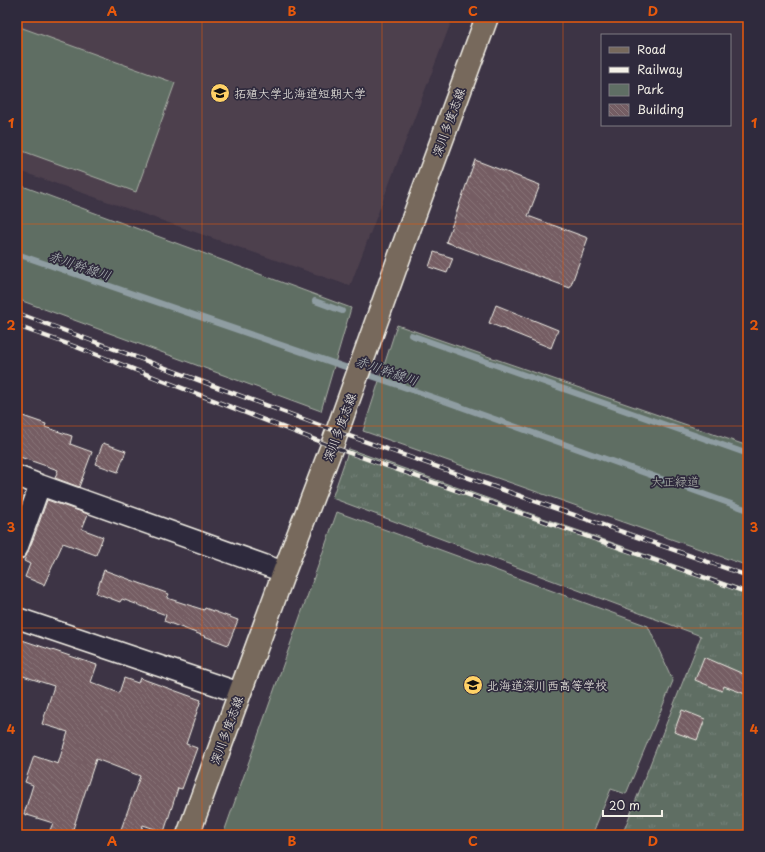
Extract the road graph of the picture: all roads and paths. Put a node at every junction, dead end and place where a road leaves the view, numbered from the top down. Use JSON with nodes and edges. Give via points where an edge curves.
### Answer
{"nodes":[{"id":1,"x":487,"y":17,"type":"edge"},
{"id":2,"x":17,"y":476,"type":"edge"},
{"id":3,"x":40,"y":485,"type":"junction"},
{"id":4,"x":17,"y":549,"type":"edge"},
{"id":5,"x":284,"y":572,"type":"junction"},
{"id":6,"x":17,"y":618,"type":"edge"},
{"id":7,"x":240,"y":693,"type":"junction"},
{"id":8,"x":188,"y":835,"type":"edge"}],
"edges":[{"from":1,"to":5,"type":"main road","name":"深川多度志線","via":[[335,439]]},
{"from":2,"to":3,"type":"street"},
{"from":3,"to":4,"type":"street"},
{"from":3,"to":5,"type":"street"},
{"from":5,"to":7,"type":"main road","name":"深川多度志線"},
{"from":6,"to":7,"type":"street"},
{"from":7,"to":8,"type":"main road","name":"深川多度志線"}]}
